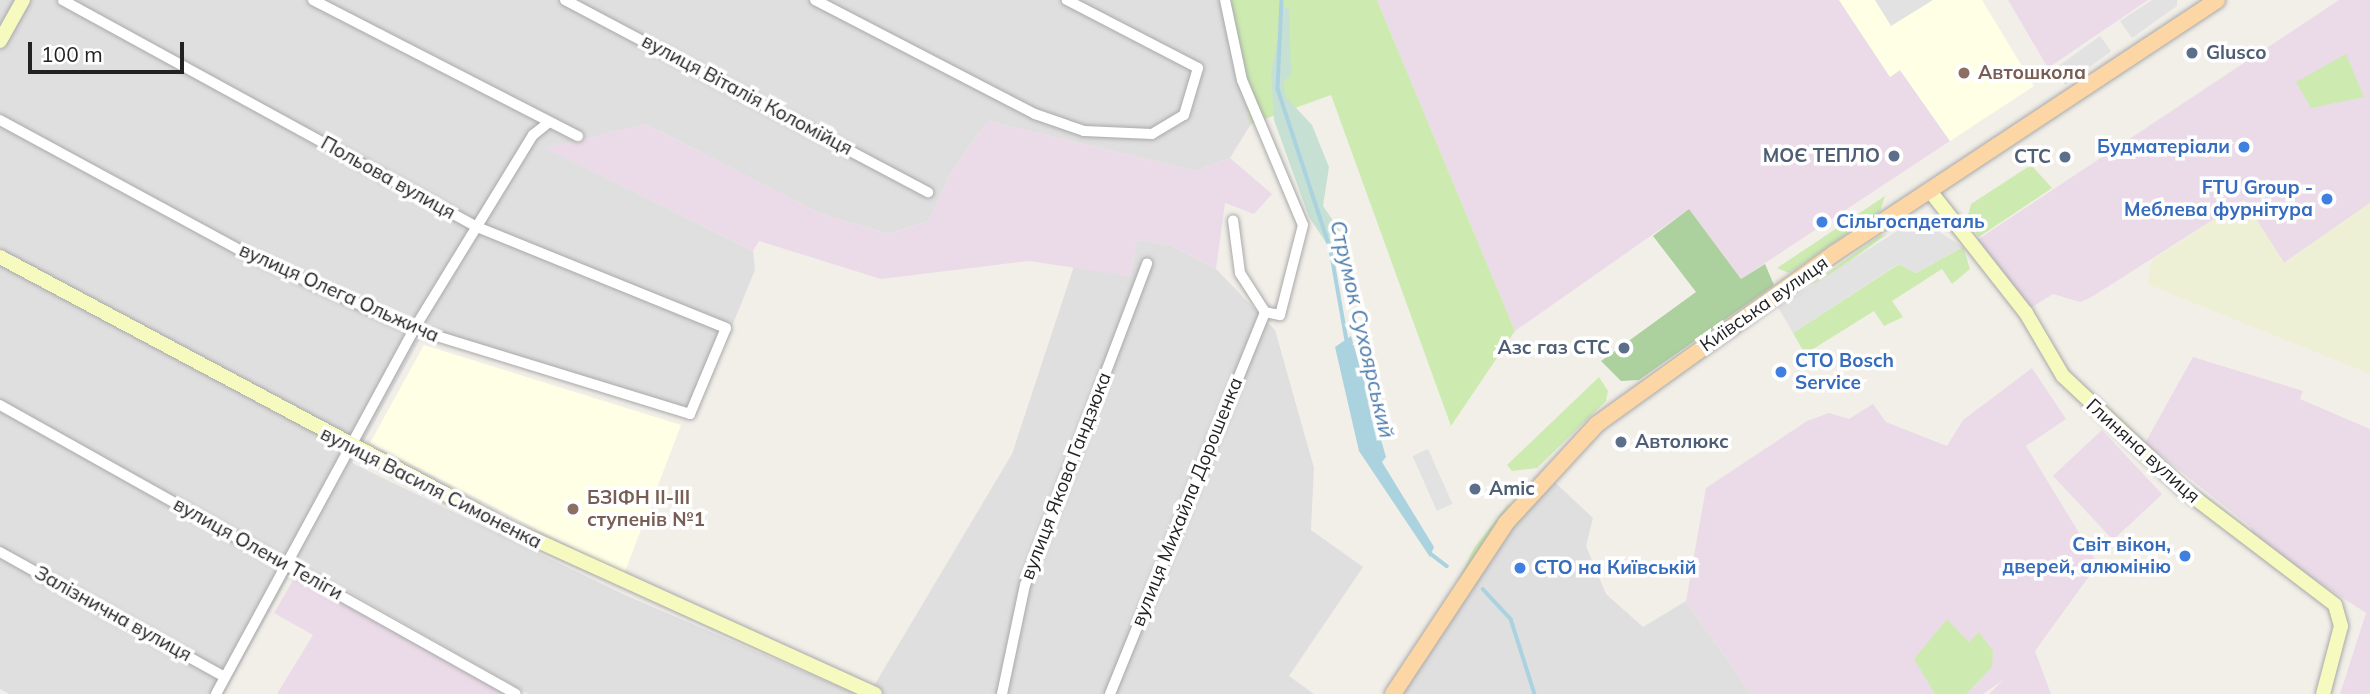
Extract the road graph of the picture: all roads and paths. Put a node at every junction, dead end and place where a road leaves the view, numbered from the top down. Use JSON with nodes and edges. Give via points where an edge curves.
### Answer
{"nodes":[{"id":1,"x":23,"y":0,"type":"edge"},
{"id":2,"x":63,"y":0,"type":"edge"},
{"id":3,"x":313,"y":0,"type":"edge"},
{"id":4,"x":565,"y":0,"type":"edge"},
{"id":5,"x":815,"y":0,"type":"edge"},
{"id":6,"x":1067,"y":0,"type":"edge"},
{"id":7,"x":1225,"y":0,"type":"edge"},
{"id":8,"x":2217,"y":0,"type":"edge"},
{"id":9,"x":0,"y":41,"type":"edge"},
{"id":10,"x":0,"y":120,"type":"edge"},
{"id":11,"x":548,"y":123,"type":"junction"},
{"id":12,"x":578,"y":136,"type":"dead end"},
{"id":13,"x":1930,"y":191,"type":"junction"},
{"id":14,"x":928,"y":192,"type":"dead end"},
{"id":15,"x":1233,"y":220,"type":"dead end"},
{"id":16,"x":477,"y":227,"type":"junction"},
{"id":17,"x":0,"y":257,"type":"edge"},
{"id":18,"x":1147,"y":263,"type":"dead end"},
{"id":19,"x":1265,"y":312,"type":"junction"},
{"id":20,"x":726,"y":328,"type":"joint"},
{"id":21,"x":414,"y":329,"type":"junction"},
{"id":22,"x":0,"y":405,"type":"edge"},
{"id":23,"x":350,"y":448,"type":"junction"},
{"id":24,"x":0,"y":552,"type":"edge"},
{"id":25,"x":288,"y":565,"type":"junction"},
{"id":26,"x":225,"y":677,"type":"junction"},
{"id":27,"x":216,"y":694,"type":"edge"},
{"id":28,"x":516,"y":694,"type":"edge"},
{"id":29,"x":875,"y":694,"type":"edge"},
{"id":30,"x":1002,"y":694,"type":"edge"},
{"id":31,"x":1110,"y":694,"type":"edge"},
{"id":32,"x":1393,"y":694,"type":"edge"},
{"id":33,"x":2323,"y":694,"type":"edge"}],
"edges":[{"from":1,"to":9,"type":"street"},
{"from":2,"to":16,"type":"street","name":"Польова вулиця"},
{"from":3,"to":11,"type":"street"},
{"from":4,"to":14,"type":"street","name":"вулиця Віталія Коломійця"},
{"from":5,"to":6,"type":"street","via":[[1035,114],[1084,131],[1152,135],[1184,115],[1198,68]]},
{"from":7,"to":19,"type":"street","via":[[1242,80],[1303,225],[1280,315]]},
{"from":8,"to":13,"type":"main road","name":"Київська вулиця"},
{"from":10,"to":21,"type":"street","name":"вулиця Олега Ольжича","via":[[247,254]]},
{"from":11,"to":12,"type":"street"},
{"from":11,"to":16,"type":"street","via":[[533,135]]},
{"from":13,"to":32,"type":"main road","name":"Київська вулиця","via":[[1667,372],[1571,449],[1506,523]]},
{"from":13,"to":33,"type":"street","name":"Глиняна вулиця","via":[[2026,313],[2063,376],[2183,489],[2335,605],[2341,626]]},
{"from":15,"to":19,"type":"street","via":[[1240,273]]},
{"from":16,"to":20,"type":"street","name":"Польова вулиця"},
{"from":16,"to":21,"type":"street"},
{"from":17,"to":23,"type":"street","name":"вулиця Василя Симоненка"},
{"from":18,"to":30,"type":"street","name":"вулиця Якова Гандзюка","via":[[1025,585]]},
{"from":19,"to":31,"type":"street","name":"вулиця Михайла Дорошенка"},
{"from":20,"to":21,"type":"street","name":"вулиця Олега Ольжича","via":[[690,414]]},
{"from":21,"to":23,"type":"street"},
{"from":22,"to":25,"type":"street","name":"вулиця Олени Теліги"},
{"from":23,"to":25,"type":"street"},
{"from":23,"to":29,"type":"street","name":"вулиця Василя Симоненка","via":[[635,591]]},
{"from":24,"to":26,"type":"street","name":"Залізнична вулиця"},
{"from":25,"to":26,"type":"street"},
{"from":25,"to":28,"type":"street","name":"вулиця Олени Теліги"},
{"from":26,"to":27,"type":"street"}]}
